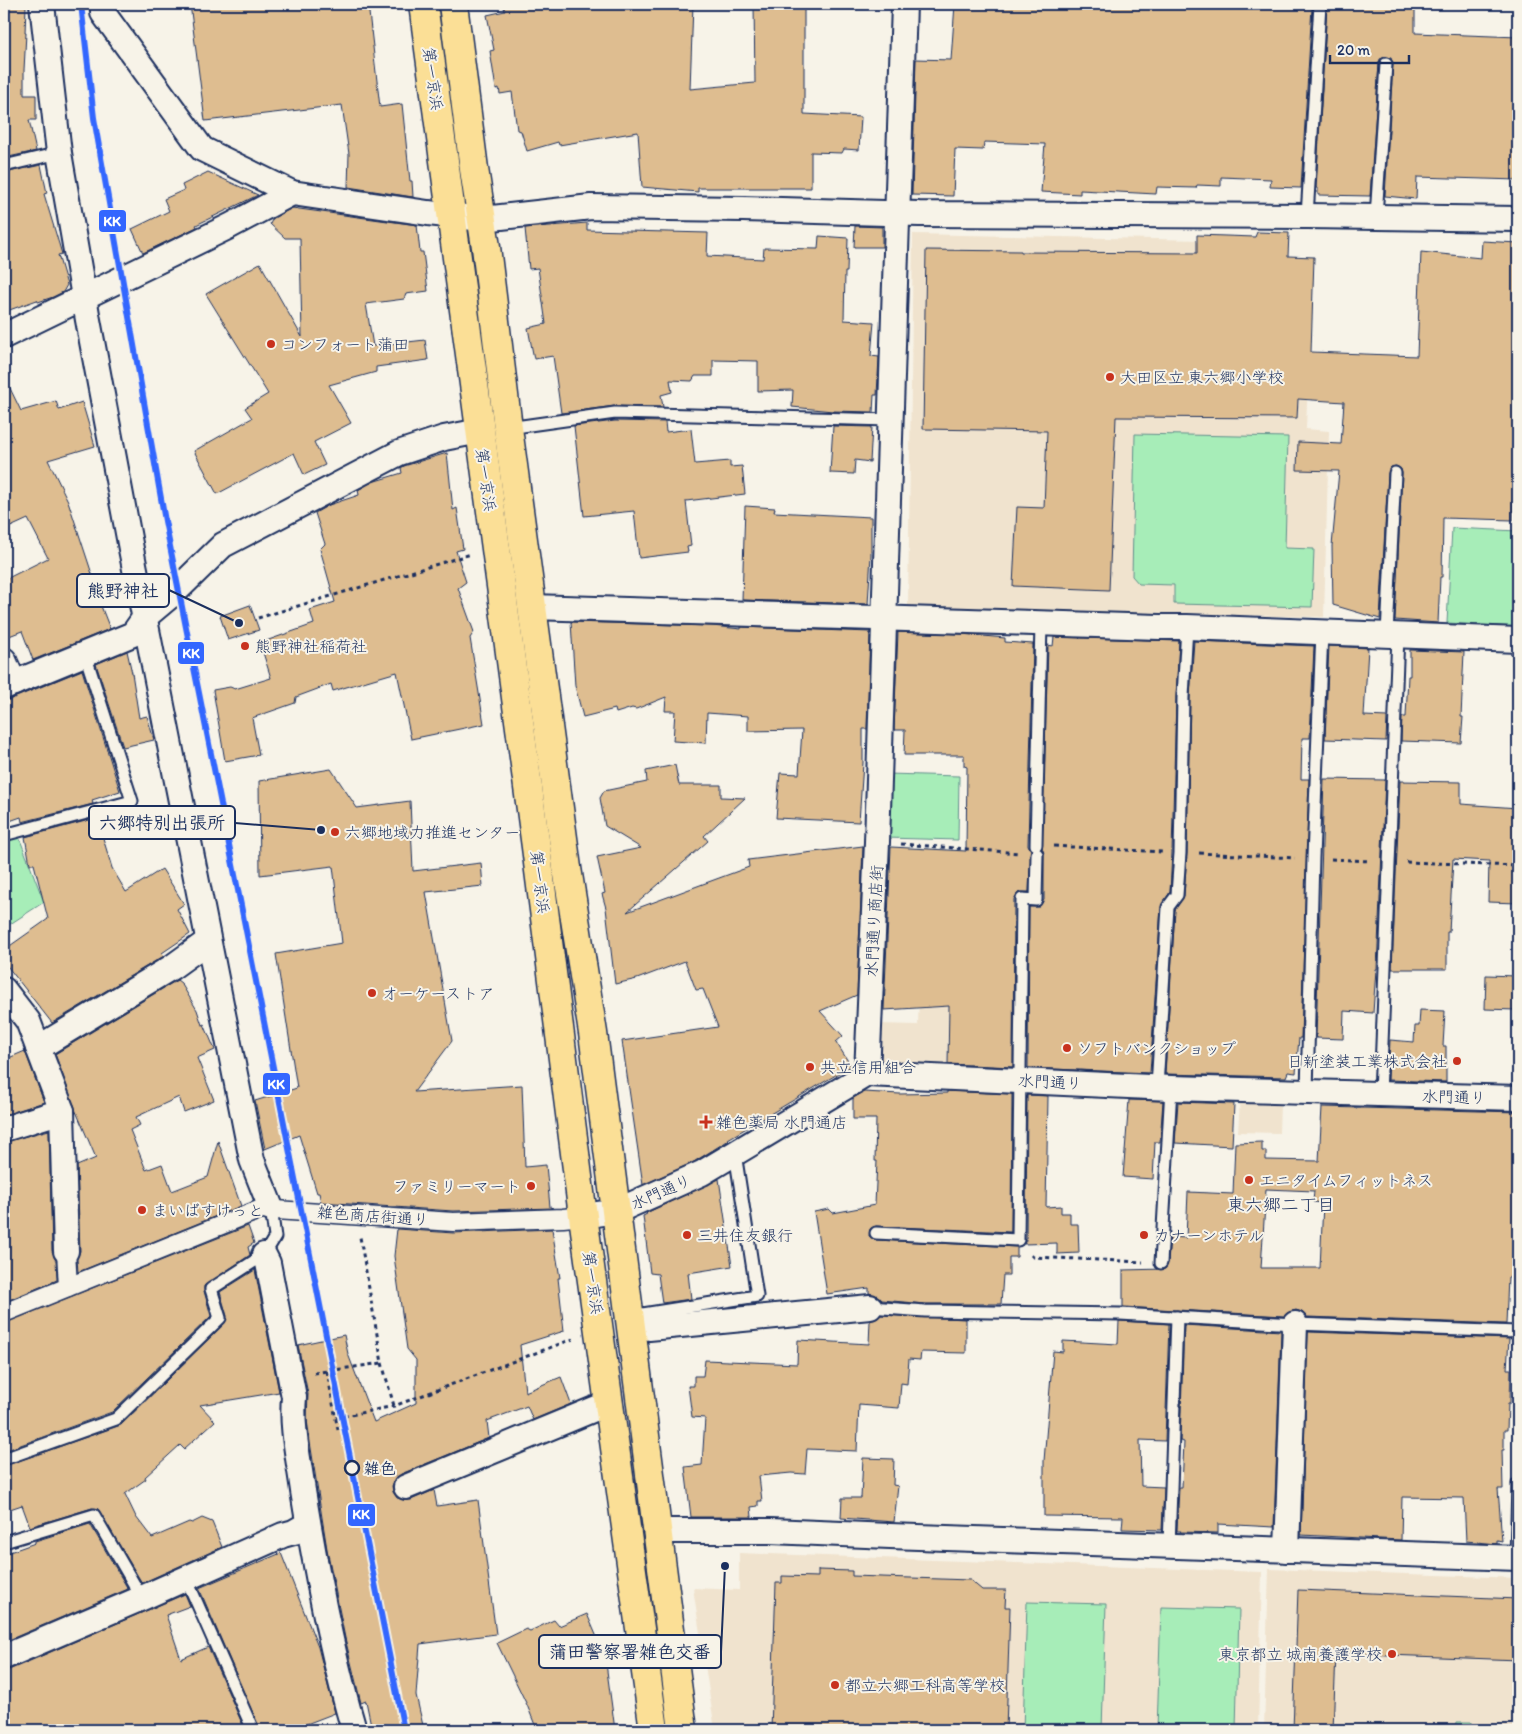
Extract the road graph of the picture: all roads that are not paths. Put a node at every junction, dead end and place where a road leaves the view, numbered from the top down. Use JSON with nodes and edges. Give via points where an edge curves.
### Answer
{"nodes":[{"id":1,"x":42,"y":4,"type":"edge"},
{"id":2,"x":103,"y":4,"type":"edge"},
{"id":3,"x":423,"y":4,"type":"edge"},
{"id":4,"x":453,"y":4,"type":"edge"},
{"id":5,"x":904,"y":4,"type":"edge"},
{"id":6,"x":1320,"y":4,"type":"edge"},
{"id":7,"x":1386,"y":64,"type":"dead end"},
{"id":8,"x":59,"y":153,"type":"junction"},
{"id":9,"x":4,"y":166,"type":"edge"},
{"id":10,"x":292,"y":193,"type":"junction"},
{"id":11,"x":897,"y":214,"type":"junction"},
{"id":12,"x":452,"y":215,"type":"junction"},
{"id":13,"x":1307,"y":216,"type":"junction"},
{"id":14,"x":1376,"y":217,"type":"junction"},
{"id":15,"x":483,"y":219,"type":"junction"},
{"id":16,"x":1518,"y":219,"type":"edge"},
{"id":17,"x":85,"y":296,"type":"junction"},
{"id":18,"x":4,"y":336,"type":"edge"},
{"id":19,"x":890,"y":420,"type":"junction"},
{"id":20,"x":508,"y":428,"type":"junction"},
{"id":21,"x":480,"y":431,"type":"junction"},
{"id":22,"x":1395,"y":473,"type":"dead end"},
{"id":23,"x":532,"y":607,"type":"junction"},
{"id":24,"x":145,"y":617,"type":"junction"},
{"id":25,"x":884,"y":617,"type":"junction"},
{"id":26,"x":1041,"y":623,"type":"junction"},
{"id":27,"x":1187,"y":627,"type":"junction"},
{"id":28,"x":1322,"y":632,"type":"junction"},
{"id":29,"x":1393,"y":635,"type":"junction"},
{"id":30,"x":1518,"y":640,"type":"edge"},
{"id":31,"x":85,"y":654,"type":"junction"},
{"id":32,"x":4,"y":660,"type":"edge"},
{"id":33,"x":9,"y":685,"type":"edge"},
{"id":34,"x":4,"y":835,"type":"edge"},
{"id":35,"x":208,"y":941,"type":"junction"},
{"id":36,"x":4,"y":990,"type":"edge"},
{"id":37,"x":38,"y":1048,"type":"junction"},
{"id":38,"x":867,"y":1074,"type":"junction"},
{"id":39,"x":1020,"y":1080,"type":"junction"},
{"id":40,"x":1164,"y":1087,"type":"junction"},
{"id":41,"x":1307,"y":1092,"type":"junction"},
{"id":42,"x":1380,"y":1095,"type":"junction"},
{"id":43,"x":1518,"y":1098,"type":"edge"},
{"id":44,"x":62,"y":1111,"type":"junction"},
{"id":45,"x":4,"y":1129,"type":"edge"},
{"id":46,"x":735,"y":1153,"type":"junction"},
{"id":47,"x":271,"y":1208,"type":"junction"},
{"id":48,"x":617,"y":1212,"type":"junction"},
{"id":49,"x":583,"y":1216,"type":"junction"},
{"id":50,"x":876,"y":1233,"type":"dead end"},
{"id":51,"x":66,"y":1251,"type":"joint"},
{"id":52,"x":264,"y":1255,"type":"junction"},
{"id":53,"x":1161,"y":1263,"type":"road end"},
{"id":54,"x":68,"y":1287,"type":"junction"},
{"id":55,"x":870,"y":1307,"type":"joint"},
{"id":56,"x":4,"y":1313,"type":"edge"},
{"id":57,"x":1177,"y":1317,"type":"junction"},
{"id":58,"x":639,"y":1322,"type":"junction"},
{"id":59,"x":1295,"y":1324,"type":"junction"},
{"id":60,"x":1518,"y":1332,"type":"edge"},
{"id":61,"x":609,"y":1403,"type":"junction"},
{"id":62,"x":4,"y":1459,"type":"edge"},
{"id":63,"x":1518,"y":1484,"type":"edge"},
{"id":64,"x":406,"y":1487,"type":"dead end"},
{"id":65,"x":308,"y":1524,"type":"junction"},
{"id":66,"x":657,"y":1531,"type":"junction"},
{"id":67,"x":4,"y":1542,"type":"edge"},
{"id":68,"x":1169,"y":1546,"type":"junction"},
{"id":69,"x":1287,"y":1550,"type":"junction"},
{"id":70,"x":1517,"y":1558,"type":"edge"},
{"id":71,"x":186,"y":1578,"type":"junction"},
{"id":72,"x":142,"y":1598,"type":"junction"},
{"id":73,"x":4,"y":1657,"type":"edge"},
{"id":74,"x":253,"y":1730,"type":"edge"},
{"id":75,"x":354,"y":1730,"type":"edge"},
{"id":76,"x":654,"y":1730,"type":"edge"},
{"id":77,"x":683,"y":1730,"type":"edge"}],
"edges":[{"from":1,"to":8,"type":"street"},
{"from":2,"to":10,"type":"street","via":[[103,13],[202,149]]},
{"from":3,"to":12,"type":"highway","name":"第一京浜"},
{"from":4,"to":15,"type":"highway","name":"第一京浜"},
{"from":5,"to":11,"type":"street","name":"水門通り商店街"},
{"from":6,"to":13,"type":"lane"},
{"from":7,"to":14,"type":"lane"},
{"from":8,"to":9,"type":"lane"},
{"from":8,"to":17,"type":"street"},
{"from":10,"to":12,"type":"street"},
{"from":10,"to":17,"type":"street"},
{"from":11,"to":13,"type":"street"},
{"from":11,"to":15,"type":"street","via":[[590,207]]},
{"from":11,"to":19,"type":"street","name":"水門通り商店街"},
{"from":12,"to":15,"type":"street"},
{"from":12,"to":21,"type":"highway","name":"第一京浜"},
{"from":13,"to":14,"type":"street"},
{"from":14,"to":16,"type":"street"},
{"from":15,"to":20,"type":"highway","name":"第一京浜"},
{"from":17,"to":18,"type":"street"},
{"from":17,"to":24,"type":"street"},
{"from":19,"to":20,"type":"lane","via":[[615,413]]},
{"from":19,"to":25,"type":"street","name":"水門通り商店街"},
{"from":20,"to":23,"type":"highway","name":"第一京浜"},
{"from":21,"to":24,"type":"street","via":[[444,438],[399,453],[223,546]]},
{"from":21,"to":49,"type":"highway","name":"第一京浜"},
{"from":22,"to":29,"type":"lane"},
{"from":23,"to":25,"type":"street"},
{"from":23,"to":48,"type":"highway","name":"第一京浜"},
{"from":24,"to":31,"type":"street","via":[[133,634]]},
{"from":24,"to":35,"type":"street"},
{"from":25,"to":26,"type":"street"},
{"from":25,"to":38,"type":"street","name":"水門通り商店街"},
{"from":26,"to":27,"type":"street"},
{"from":26,"to":39,"type":"lane","via":[[1036,900],[1022,899]]},
{"from":27,"to":28,"type":"street"},
{"from":27,"to":40,"type":"lane","via":[[1180,853],[1177,895],[1168,908]]},
{"from":28,"to":29,"type":"street"},
{"from":28,"to":41,"type":"lane"},
{"from":29,"to":30,"type":"street"},
{"from":29,"to":42,"type":"lane"},
{"from":31,"to":33,"type":"street"},
{"from":31,"to":34,"type":"lane","via":[[132,801]]},
{"from":32,"to":33,"type":"street"},
{"from":35,"to":37,"type":"street","via":[[172,967]]},
{"from":35,"to":47,"type":"street","via":[[252,1160]]},
{"from":36,"to":37,"type":"street","via":[[28,1021]]},
{"from":37,"to":44,"type":"street"},
{"from":38,"to":39,"type":"street","name":"水門通り"},
{"from":38,"to":46,"type":"street","name":"水門通り"},
{"from":39,"to":40,"type":"street","name":"水門通り"},
{"from":39,"to":50,"type":"lane","via":[[1018,1240]]},
{"from":40,"to":41,"type":"street","name":"水門通り"},
{"from":40,"to":53,"type":"lane"},
{"from":41,"to":42,"type":"street","name":"水門通り"},
{"from":42,"to":43,"type":"street","name":"水門通り"},
{"from":44,"to":45,"type":"street"},
{"from":44,"to":51,"type":"street"},
{"from":46,"to":48,"type":"street","name":"水門通り","via":[[702,1173]]},
{"from":46,"to":58,"type":"lane","via":[[758,1296]]},
{"from":47,"to":49,"type":"street","name":"雑色商店街通り","via":[[453,1222]]},
{"from":47,"to":52,"type":"lane","via":[[275,1237]]},
{"from":47,"to":54,"type":"street","name":"雑色商店街通り","via":[[261,1209]]},
{"from":48,"to":49,"type":"street","name":"水門通り"},
{"from":48,"to":58,"type":"highway","name":"第一京浜"},
{"from":49,"to":61,"type":"highway","name":"第一京浜"},
{"from":51,"to":54,"type":"street"},
{"from":52,"to":62,"type":"lane","via":[[211,1288],[220,1318],[116,1419]]},
{"from":52,"to":65,"type":"street","via":[[294,1397],[292,1418]]},
{"from":54,"to":56,"type":"street","name":"雑色商店街通り"},
{"from":55,"to":57,"type":"lane"},
{"from":55,"to":58,"type":"street"},
{"from":57,"to":59,"type":"lane"},
{"from":57,"to":68,"type":"lane"},
{"from":58,"to":66,"type":"highway","name":"第一京浜"},
{"from":59,"to":60,"type":"lane"},
{"from":59,"to":69,"type":"street"},
{"from":61,"to":64,"type":"street"},
{"from":61,"to":76,"type":"highway","name":"第一京浜"},
{"from":63,"to":70,"type":"lane"},
{"from":65,"to":71,"type":"street"},
{"from":65,"to":75,"type":"street","via":[[337,1670]]},
{"from":66,"to":68,"type":"street","via":[[770,1531]]},
{"from":66,"to":77,"type":"highway","name":"第一京浜"},
{"from":67,"to":72,"type":"lane","via":[[94,1515]]},
{"from":68,"to":69,"type":"street"},
{"from":69,"to":70,"type":"street"},
{"from":71,"to":72,"type":"street"},
{"from":71,"to":74,"type":"lane"},
{"from":72,"to":73,"type":"street"}]}
